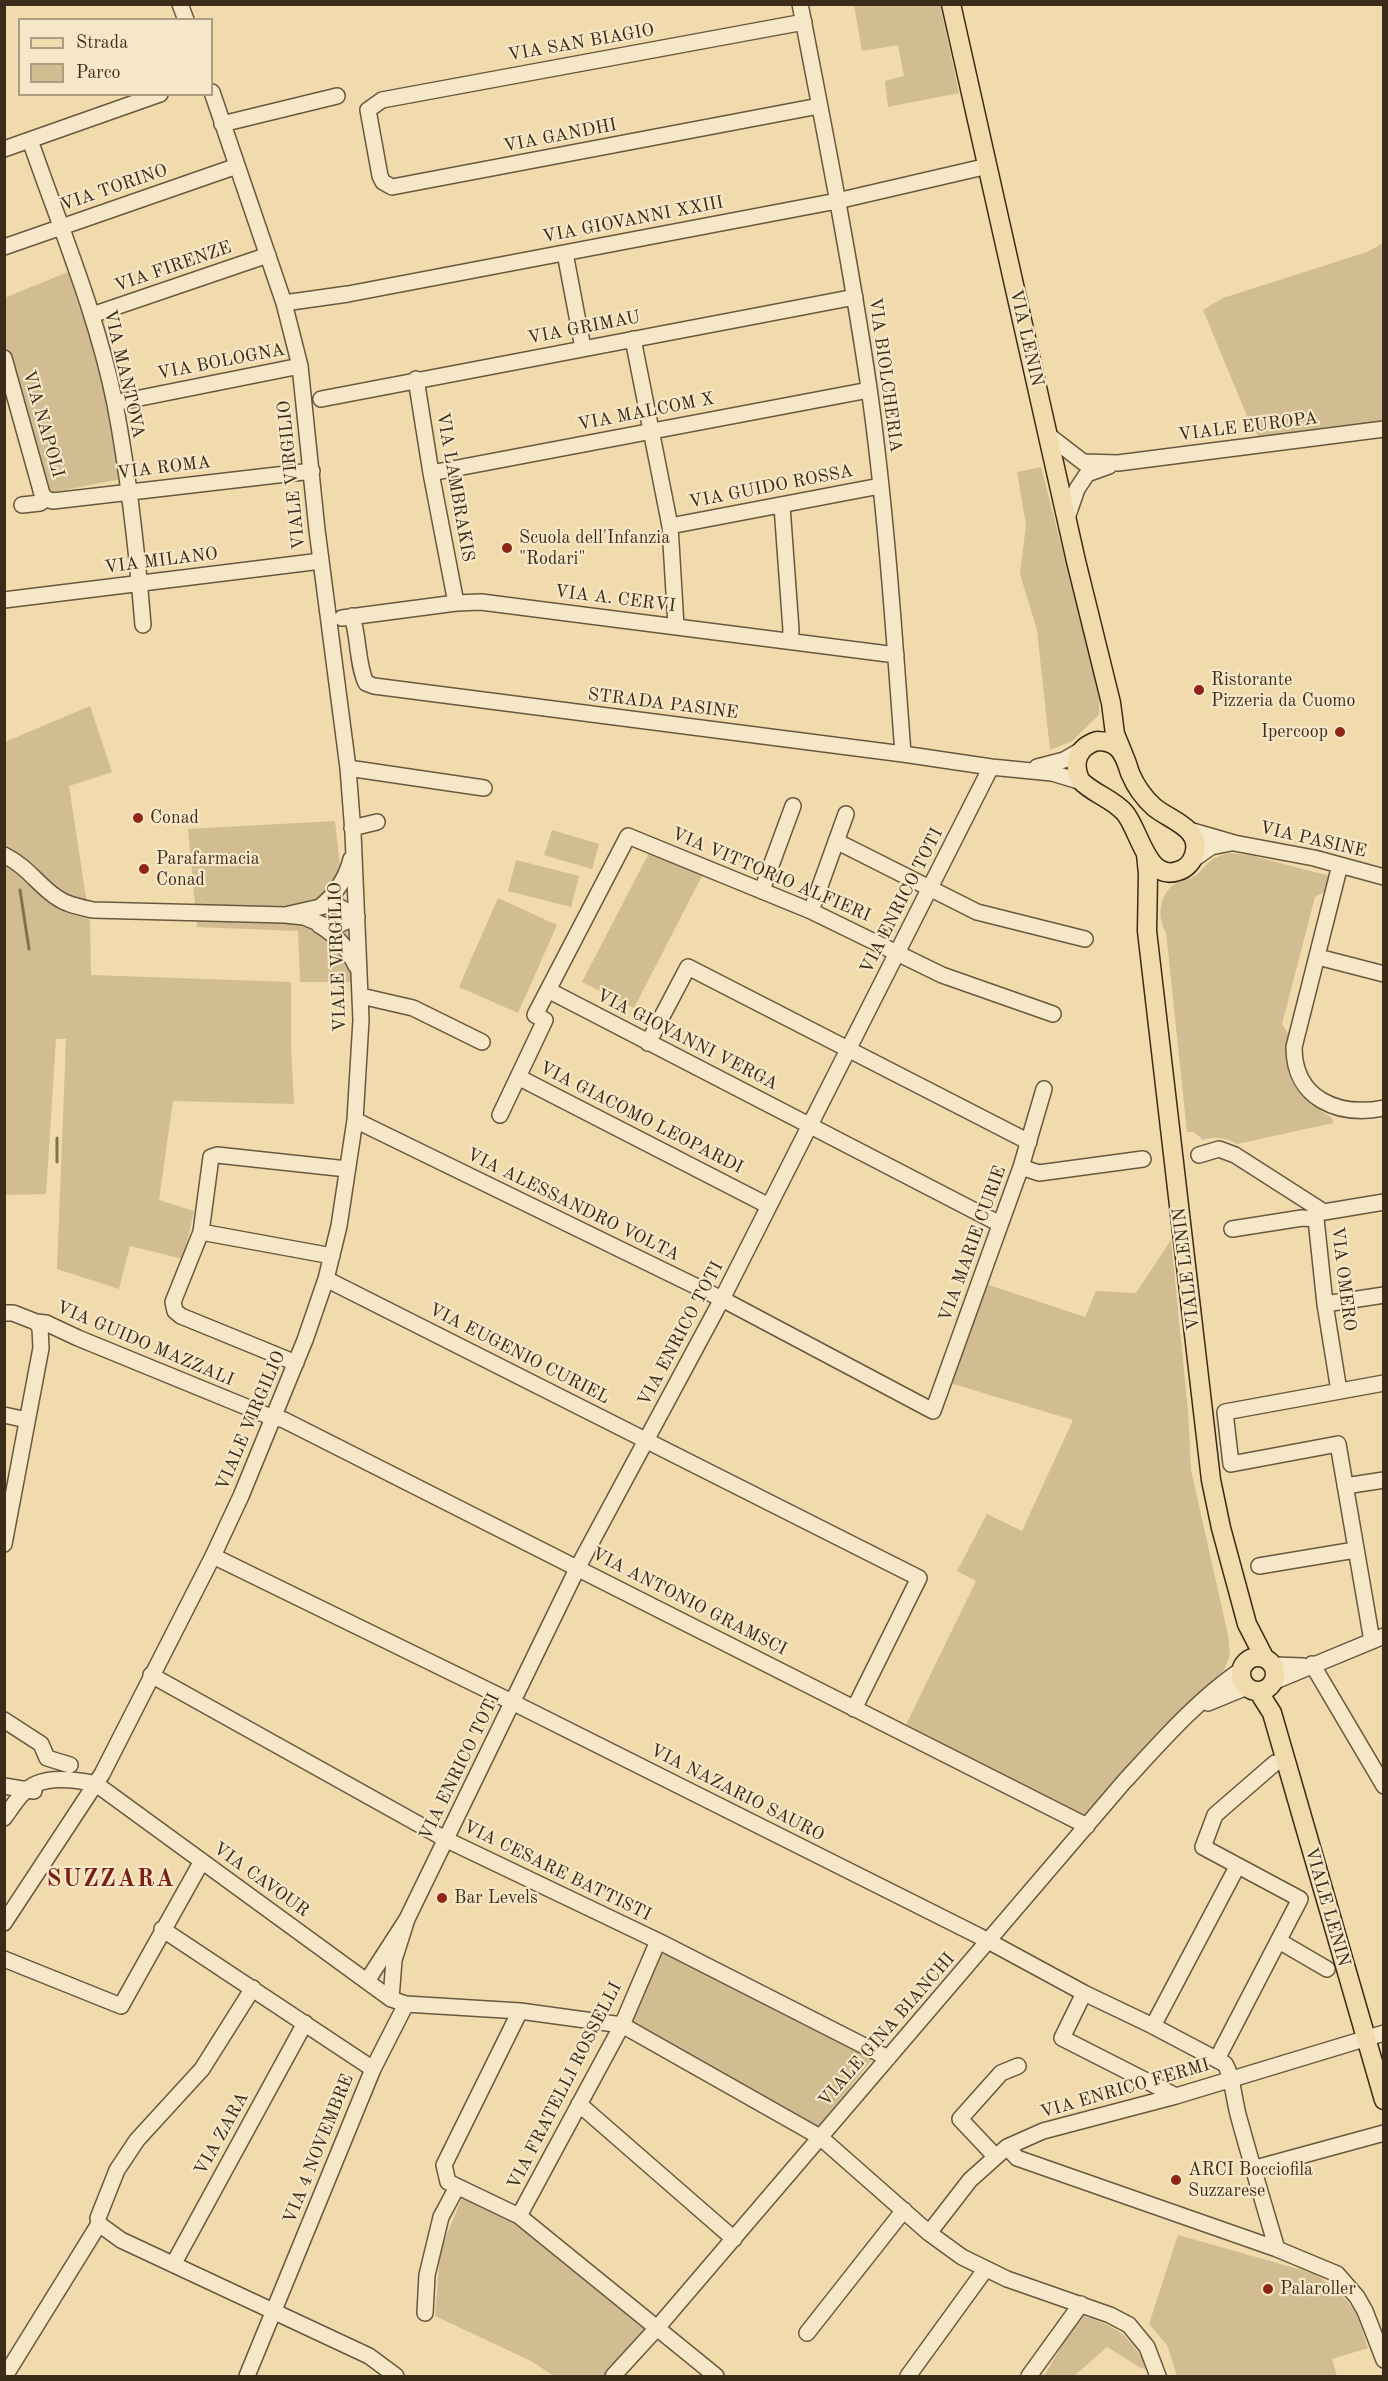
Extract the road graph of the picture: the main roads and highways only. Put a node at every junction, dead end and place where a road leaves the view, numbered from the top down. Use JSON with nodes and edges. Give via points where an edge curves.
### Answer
{"nodes":[{"id":1,"x":951,"y":4,"type":"edge"},
{"id":2,"x":1103,"y":672,"type":"junction"},
{"id":3,"x":1086,"y":746,"type":"junction"},
{"id":4,"x":1124,"y":756,"type":"junction"},
{"id":5,"x":1146,"y":854,"type":"junction"},
{"id":6,"x":1185,"y":866,"type":"junction"},
{"id":7,"x":1147,"y":911,"type":"junction"},
{"id":8,"x":1375,"y":2035,"type":"edge"},
{"id":9,"x":1383,"y":2100,"type":"edge"}],
"edges":[{"from":1,"to":2,"type":"main road","name":"VIA LENIN"},
{"from":2,"to":3,"type":"main road","name":"VIA LENIN","via":[[1107,716],[1100,735]]},
{"from":2,"to":4,"type":"main road","name":"VIA LENIN","via":[[1115,734]]},
{"from":3,"to":4,"type":"main road","via":[[1106,741]]},
{"from":3,"to":5,"type":"main road","via":[[1076,764],[1077,773],[1082,782],[1123,811]]},
{"from":4,"to":6,"type":"main road","name":"VIA LENIN","via":[[1135,784],[1152,805],[1189,830],[1195,845]]},
{"from":5,"to":6,"type":"main road","via":[[1162,871]]},
{"from":5,"to":7,"type":"main road","name":"VIALE LENIN"},
{"from":6,"to":7,"type":"main road","via":[[1158,886]]},
{"from":7,"to":8,"type":"main road","name":"VIALE LENIN","via":[[1211,1480],[1259,1675]]},
{"from":8,"to":9,"type":"main road","name":"VIALE LENIN"}]}
